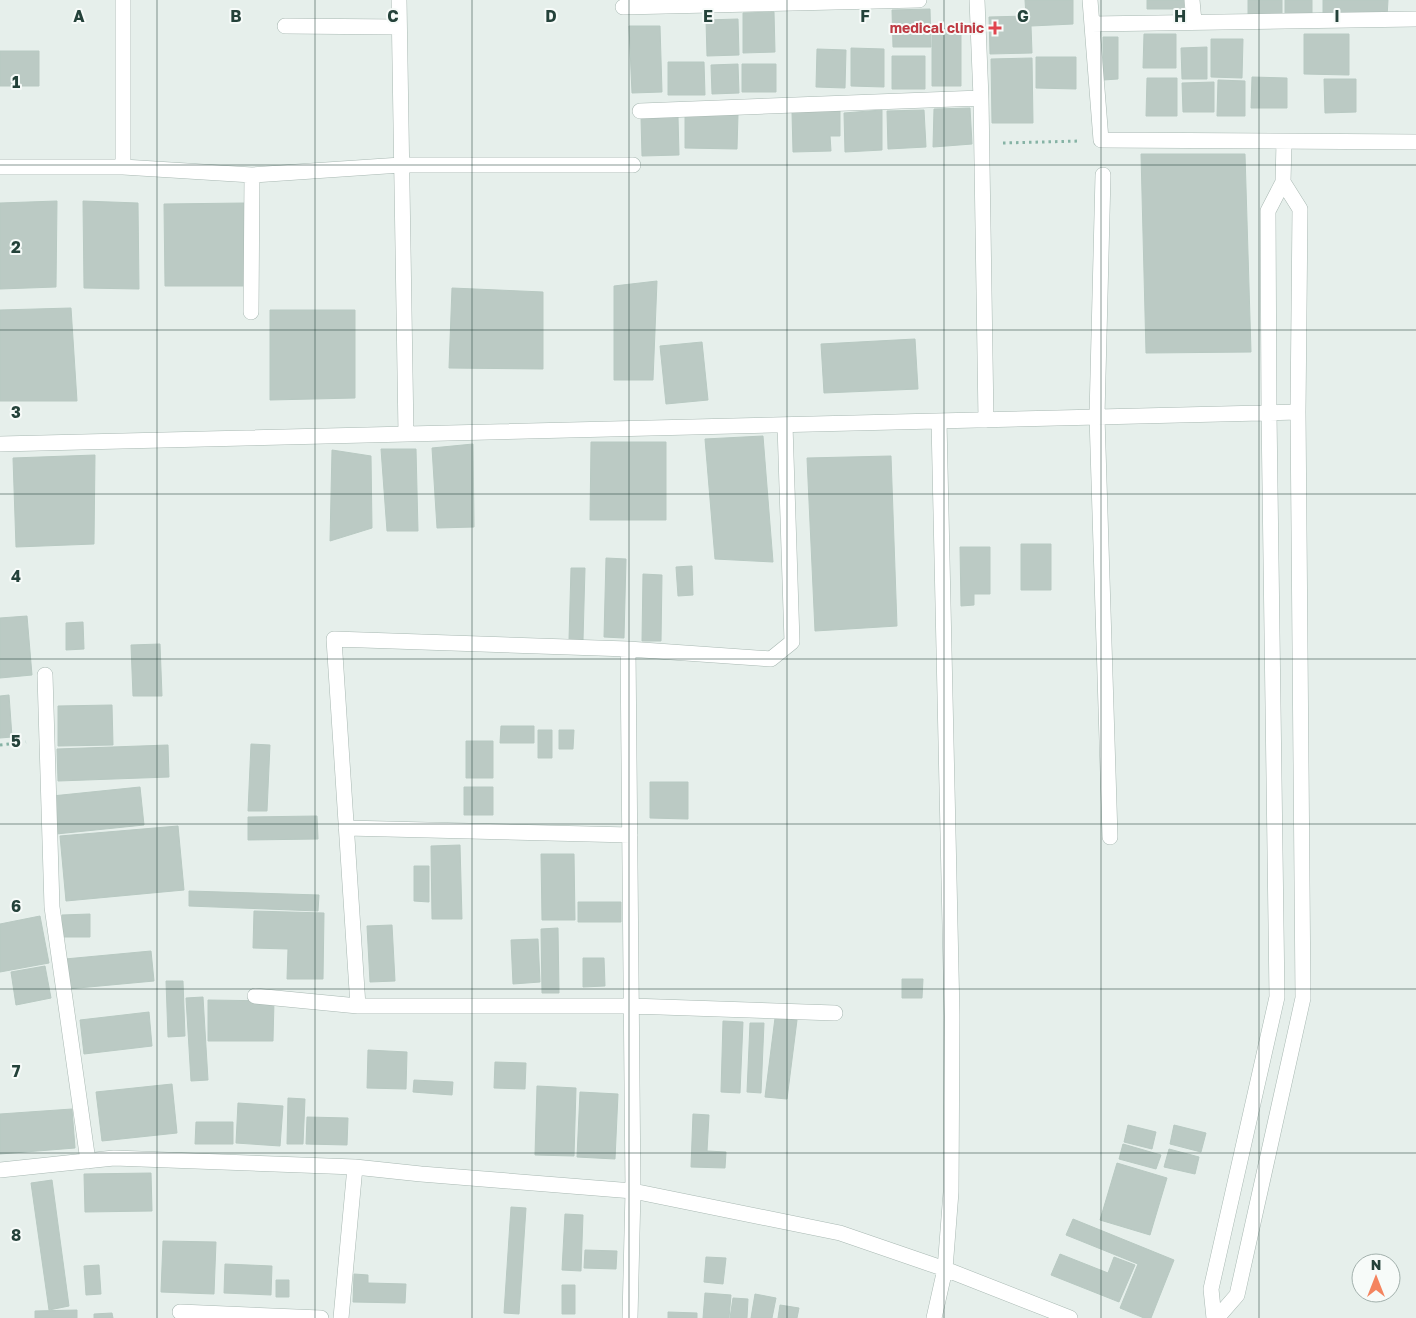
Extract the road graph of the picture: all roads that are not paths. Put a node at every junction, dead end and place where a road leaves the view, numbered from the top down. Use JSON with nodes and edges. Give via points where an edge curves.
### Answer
{"nodes":[{"id":1,"x":124,"y":0,"type":"edge"},
{"id":2,"x":399,"y":0,"type":"edge"},
{"id":3,"x":919,"y":0,"type":"edge"},
{"id":4,"x":977,"y":0,"type":"edge"},
{"id":5,"x":1090,"y":0,"type":"edge"},
{"id":6,"x":1192,"y":0,"type":"edge"},
{"id":7,"x":731,"y":2,"type":"edge"},
{"id":8,"x":623,"y":7,"type":"dead end"},
{"id":9,"x":1416,"y":19,"type":"edge"},
{"id":10,"x":1194,"y":22,"type":"junction"},
{"id":11,"x":1092,"y":24,"type":"junction"},
{"id":12,"x":285,"y":26,"type":"dead end"},
{"id":13,"x":399,"y":27,"type":"junction"},
{"id":14,"x":981,"y":98,"type":"junction"},
{"id":15,"x":640,"y":111,"type":"dead end"},
{"id":16,"x":1284,"y":142,"type":"junction"},
{"id":17,"x":1416,"y":142,"type":"edge"},
{"id":18,"x":633,"y":165,"type":"dead end"},
{"id":19,"x":401,"y":166,"type":"junction"},
{"id":20,"x":0,"y":167,"type":"edge"},
{"id":21,"x":123,"y":167,"type":"junction"},
{"id":22,"x":252,"y":175,"type":"junction"},
{"id":23,"x":1103,"y":175,"type":"dead end"},
{"id":24,"x":1283,"y":182,"type":"junction"},
{"id":25,"x":251,"y":312,"type":"dead end"},
{"id":26,"x":1298,"y":412,"type":"junction"},
{"id":27,"x":1269,"y":413,"type":"junction"},
{"id":28,"x":1097,"y":416,"type":"junction"},
{"id":29,"x":986,"y":420,"type":"junction"},
{"id":30,"x":939,"y":421,"type":"junction"},
{"id":31,"x":785,"y":425,"type":"junction"},
{"id":32,"x":406,"y":434,"type":"junction"},
{"id":33,"x":0,"y":444,"type":"edge"},
{"id":34,"x":628,"y":649,"type":"junction"},
{"id":35,"x":45,"y":675,"type":"dead end"},
{"id":36,"x":346,"y":828,"type":"junction"},
{"id":37,"x":630,"y":835,"type":"junction"},
{"id":38,"x":1110,"y":837,"type":"dead end"},
{"id":39,"x":255,"y":996,"type":"dead end"},
{"id":40,"x":358,"y":1006,"type":"junction"},
{"id":41,"x":631,"y":1006,"type":"junction"},
{"id":42,"x":835,"y":1013,"type":"dead end"},
{"id":43,"x":88,"y":1161,"type":"junction"},
{"id":44,"x":354,"y":1167,"type":"junction"},
{"id":45,"x":0,"y":1170,"type":"edge"},
{"id":46,"x":633,"y":1191,"type":"junction"},
{"id":47,"x":946,"y":1268,"type":"junction"},
{"id":48,"x":180,"y":1312,"type":"dead end"},
{"id":49,"x":321,"y":1318,"type":"edge"},
{"id":50,"x":341,"y":1318,"type":"edge"},
{"id":51,"x":630,"y":1318,"type":"edge"},
{"id":52,"x":934,"y":1318,"type":"edge"},
{"id":53,"x":1070,"y":1318,"type":"edge"},
{"id":54,"x":1216,"y":1318,"type":"edge"}],
"edges":[{"from":1,"to":21,"type":"street"},
{"from":2,"to":13,"type":"street"},
{"from":3,"to":7,"type":"street"},
{"from":4,"to":14,"type":"street"},
{"from":5,"to":11,"type":"street"},
{"from":6,"to":10,"type":"street"},
{"from":7,"to":8,"type":"street"},
{"from":9,"to":10,"type":"street"},
{"from":10,"to":11,"type":"street"},
{"from":11,"to":16,"type":"street","via":[[1100,140]]},
{"from":12,"to":13,"type":"street"},
{"from":13,"to":19,"type":"street"},
{"from":14,"to":15,"type":"street"},
{"from":14,"to":29,"type":"street"},
{"from":16,"to":17,"type":"street"},
{"from":16,"to":24,"type":"street"},
{"from":18,"to":19,"type":"street"},
{"from":19,"to":22,"type":"street"},
{"from":19,"to":32,"type":"street"},
{"from":20,"to":21,"type":"street"},
{"from":21,"to":22,"type":"street"},
{"from":22,"to":25,"type":"street"},
{"from":23,"to":28,"type":"street"},
{"from":24,"to":26,"type":"street","via":[[1300,209]]},
{"from":24,"to":27,"type":"street","via":[[1268,211]]},
{"from":26,"to":27,"type":"street"},
{"from":26,"to":54,"type":"street","via":[[1303,998],[1237,1294]]},
{"from":27,"to":28,"type":"street"},
{"from":27,"to":54,"type":"street","via":[[1277,997],[1211,1289]]},
{"from":28,"to":29,"type":"street"},
{"from":28,"to":38,"type":"street"},
{"from":29,"to":30,"type":"street"},
{"from":30,"to":31,"type":"street"},
{"from":30,"to":47,"type":"street","via":[[952,1016],[951,1192]]},
{"from":31,"to":32,"type":"street"},
{"from":31,"to":34,"type":"street","via":[[792,642],[771,659]]},
{"from":32,"to":33,"type":"street"},
{"from":34,"to":36,"type":"street","via":[[334,639]]},
{"from":34,"to":37,"type":"street"},
{"from":35,"to":43,"type":"street","via":[[52,907]]},
{"from":36,"to":37,"type":"street"},
{"from":36,"to":40,"type":"street"},
{"from":37,"to":41,"type":"street"},
{"from":39,"to":40,"type":"street"},
{"from":40,"to":41,"type":"street"},
{"from":41,"to":42,"type":"street"},
{"from":41,"to":46,"type":"street"},
{"from":43,"to":44,"type":"street","via":[[114,1158]]},
{"from":43,"to":45,"type":"street"},
{"from":44,"to":46,"type":"street"},
{"from":44,"to":50,"type":"street"},
{"from":46,"to":47,"type":"street","via":[[840,1233]]},
{"from":46,"to":51,"type":"street"},
{"from":47,"to":52,"type":"street"},
{"from":47,"to":53,"type":"street"},
{"from":48,"to":49,"type":"street"}]}
